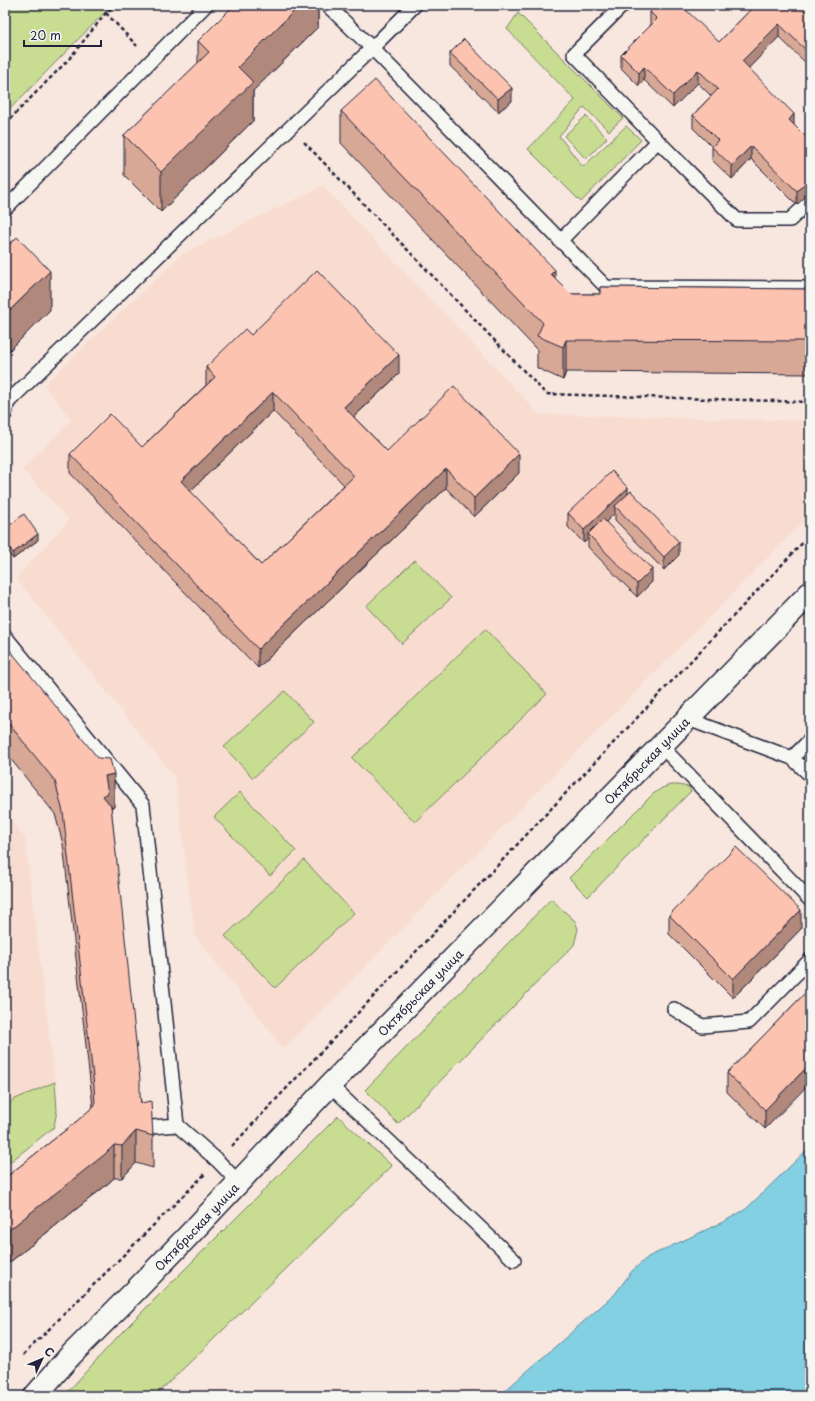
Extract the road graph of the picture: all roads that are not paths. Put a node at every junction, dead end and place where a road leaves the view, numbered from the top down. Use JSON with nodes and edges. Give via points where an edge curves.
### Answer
{"nodes":[{"id":1,"x":206,"y":5,"type":"edge"},
{"id":2,"x":327,"y":5,"type":"edge"},
{"id":3,"x":415,"y":5,"type":"edge"},
{"id":4,"x":623,"y":5,"type":"edge"},
{"id":5,"x":372,"y":48,"type":"junction"},
{"id":6,"x":658,"y":141,"type":"junction"},
{"id":7,"x":810,"y":200,"type":"edge"},
{"id":8,"x":5,"y":209,"type":"edge"},
{"id":9,"x":560,"y":241,"type":"junction"},
{"id":10,"x":810,"y":288,"type":"edge"},
{"id":11,"x":5,"y":414,"type":"edge"},
{"id":12,"x":810,"y":593,"type":"edge"},
{"id":13,"x":5,"y":636,"type":"edge"},
{"id":14,"x":688,"y":719,"type":"junction"},
{"id":15,"x":810,"y":740,"type":"edge"},
{"id":16,"x":661,"y":746,"type":"junction"},
{"id":17,"x":792,"y":758,"type":"junction"},
{"id":18,"x":810,"y":775,"type":"edge"},
{"id":19,"x":810,"y":900,"type":"edge"},
{"id":20,"x":810,"y":960,"type":"edge"},
{"id":21,"x":674,"y":1009,"type":"dead end"},
{"id":22,"x":330,"y":1084,"type":"junction"},
{"id":23,"x":177,"y":1125,"type":"junction"},
{"id":24,"x":140,"y":1128,"type":"edge"},
{"id":25,"x":239,"y":1183,"type":"junction"},
{"id":26,"x":514,"y":1260,"type":"dead end"},
{"id":27,"x":35,"y":1396,"type":"edge"}],
"edges":[{"from":1,"to":8,"type":"lane"},
{"from":2,"to":5,"type":"lane"},
{"from":3,"to":5,"type":"lane"},
{"from":4,"to":6,"type":"lane","via":[[574,54]]},
{"from":5,"to":9,"type":"lane"},
{"from":5,"to":11,"type":"lane","via":[[8,402]]},
{"from":6,"to":7,"type":"lane","via":[[737,220],[790,220]]},
{"from":6,"to":9,"type":"lane"},
{"from":9,"to":10,"type":"lane","via":[[606,287]]},
{"from":12,"to":14,"type":"main road","name":"Октябрьская улица"},
{"from":13,"to":23,"type":"lane","via":[[143,805]]},
{"from":14,"to":16,"type":"main road","name":"Октябрьская улица"},
{"from":14,"to":17,"type":"lane"},
{"from":15,"to":17,"type":"lane"},
{"from":16,"to":19,"type":"lane"},
{"from":16,"to":22,"type":"main road","name":"Октябрьская улица"},
{"from":17,"to":18,"type":"lane"},
{"from":20,"to":21,"type":"lane","via":[[749,1022],[702,1026]]},
{"from":22,"to":25,"type":"main road","name":"Октябрьская улица"},
{"from":22,"to":26,"type":"lane"},
{"from":23,"to":24,"type":"lane"},
{"from":23,"to":25,"type":"lane"},
{"from":25,"to":27,"type":"main road","name":"Октябрьская улица","via":[[70,1356]]}]}
